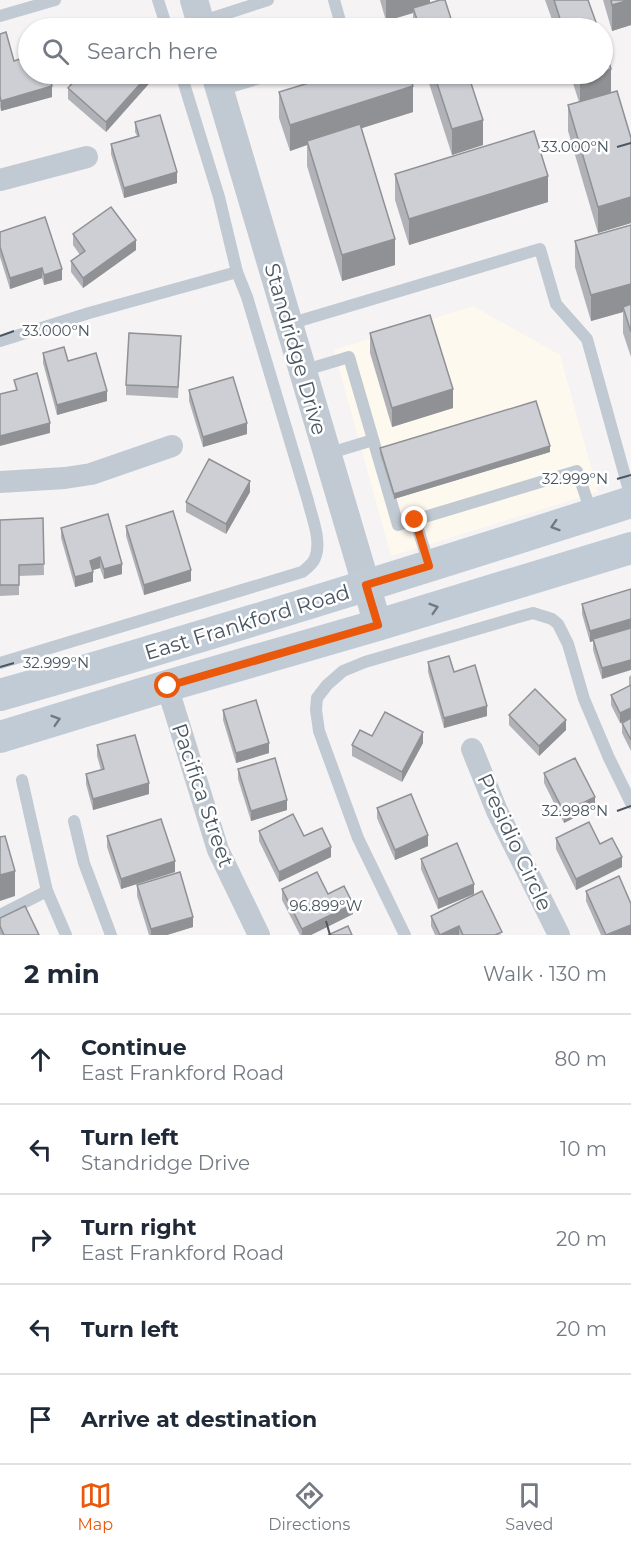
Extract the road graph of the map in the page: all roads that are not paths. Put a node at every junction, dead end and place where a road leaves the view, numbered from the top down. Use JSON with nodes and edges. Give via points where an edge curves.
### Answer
{"nodes":[{"id":1,"x":55,"y":0,"type":"edge"},
{"id":2,"x":158,"y":0,"type":"edge"},
{"id":3,"x":268,"y":0,"type":"edge"},
{"id":4,"x":334,"y":0,"type":"edge"},
{"id":5,"x":0,"y":16,"type":"edge"},
{"id":6,"x":198,"y":17,"type":"edge"},
{"id":7,"x":164,"y":18,"type":"edge"},
{"id":8,"x":339,"y":18,"type":"edge"},
{"id":9,"x":184,"y":84,"type":"edge"},
{"id":10,"x":219,"y":84,"type":"edge"},
{"id":11,"x":87,"y":157,"type":"dead end"},
{"id":12,"x":0,"y":180,"type":"edge"},
{"id":13,"x":237,"y":272,"type":"junction"},
{"id":14,"x":289,"y":325,"type":"junction"},
{"id":15,"x":0,"y":340,"type":"edge"},
{"id":16,"x":302,"y":371,"type":"junction"},
{"id":17,"x":373,"y":440,"type":"junction"},
{"id":18,"x":172,"y":446,"type":"dead end"},
{"id":19,"x":327,"y":454,"type":"junction"},
{"id":20,"x":0,"y":482,"type":"edge"},
{"id":21,"x":631,"y":500,"type":"edge"},
{"id":22,"x":592,"y":514,"type":"junction"},
{"id":23,"x":415,"y":520,"type":"junction"},
{"id":24,"x":631,"y":548,"type":"edge"},
{"id":25,"x":429,"y":566,"type":"junction"},
{"id":26,"x":366,"y":585,"type":"junction"},
{"id":27,"x":378,"y":625,"type":"junction"},
{"id":28,"x":0,"y":663,"type":"edge"},
{"id":29,"x":168,"y":686,"type":"junction"},
{"id":30,"x":0,"y":695,"type":"edge"},
{"id":31,"x":0,"y":737,"type":"edge"},
{"id":32,"x":472,"y":749,"type":"dead end"},
{"id":33,"x":22,"y":780,"type":"dead end"},
{"id":34,"x":631,"y":803,"type":"edge"},
{"id":35,"x":74,"y":821,"type":"dead end"},
{"id":36,"x":47,"y":891,"type":"junction"},
{"id":37,"x":0,"y":915,"type":"edge"},
{"id":38,"x":66,"y":935,"type":"edge"},
{"id":39,"x":111,"y":935,"type":"edge"},
{"id":40,"x":259,"y":935,"type":"edge"},
{"id":41,"x":405,"y":935,"type":"edge"},
{"id":42,"x":559,"y":935,"type":"edge"}],
"edges":[{"from":1,"to":5,"type":"lane"},
{"from":2,"to":7,"type":"lane"},
{"from":3,"to":6,"type":"lane"},
{"from":4,"to":8,"type":"lane"},
{"from":9,"to":13,"type":"lane"},
{"from":10,"to":14,"type":"street","name":"Standridge Drive"},
{"from":11,"to":12,"type":"street"},
{"from":13,"to":15,"type":"lane"},
{"from":13,"to":28,"type":"lane","via":[[308,501],[317,549],[314,560],[302,572]]},
{"from":14,"to":16,"type":"street","name":"Standridge Drive"},
{"from":14,"to":21,"type":"lane","via":[[540,249],[556,304],[586,339]]},
{"from":16,"to":17,"type":"lane","via":[[349,357]]},
{"from":16,"to":19,"type":"street","name":"Standridge Drive"},
{"from":17,"to":19,"type":"lane"},
{"from":17,"to":23,"type":"lane","via":[[398,525]]},
{"from":18,"to":20,"type":"street","via":[[92,474]]},
{"from":19,"to":26,"type":"street","name":"Standridge Drive"},
{"from":21,"to":22,"type":"main road","name":"East Frankford Road"},
{"from":22,"to":23,"type":"lane","via":[[577,471]]},
{"from":22,"to":25,"type":"main road","name":"East Frankford Road","one_way":true},
{"from":23,"to":25,"type":"lane"},
{"from":27,"to":24,"type":"main road","name":"East Frankford Road","one_way":true},
{"from":25,"to":26,"type":"main road","name":"East Frankford Road"},
{"from":26,"to":27,"type":"street","name":"Standridge Drive"},
{"from":26,"to":30,"type":"main road","name":"East Frankford Road"},
{"from":27,"to":29,"type":"main road","name":"East Frankford Road"},
{"from":31,"to":29,"type":"main road","name":"East Frankford Road","one_way":true},
{"from":29,"to":40,"type":"street","name":"Pacifica Street","via":[[218,850]]},
{"from":32,"to":42,"type":"street","name":"Presidio Circle","via":[[497,811]]},
{"from":33,"to":36,"type":"lane"},
{"from":34,"to":41,"type":"lane","via":[[584,699],[568,644],[552,619],[533,613],[344,671],[317,698],[319,731],[358,838]]},
{"from":35,"to":39,"type":"lane","via":[[84,862]]},
{"from":36,"to":37,"type":"lane"},
{"from":36,"to":38,"type":"lane"}]}
